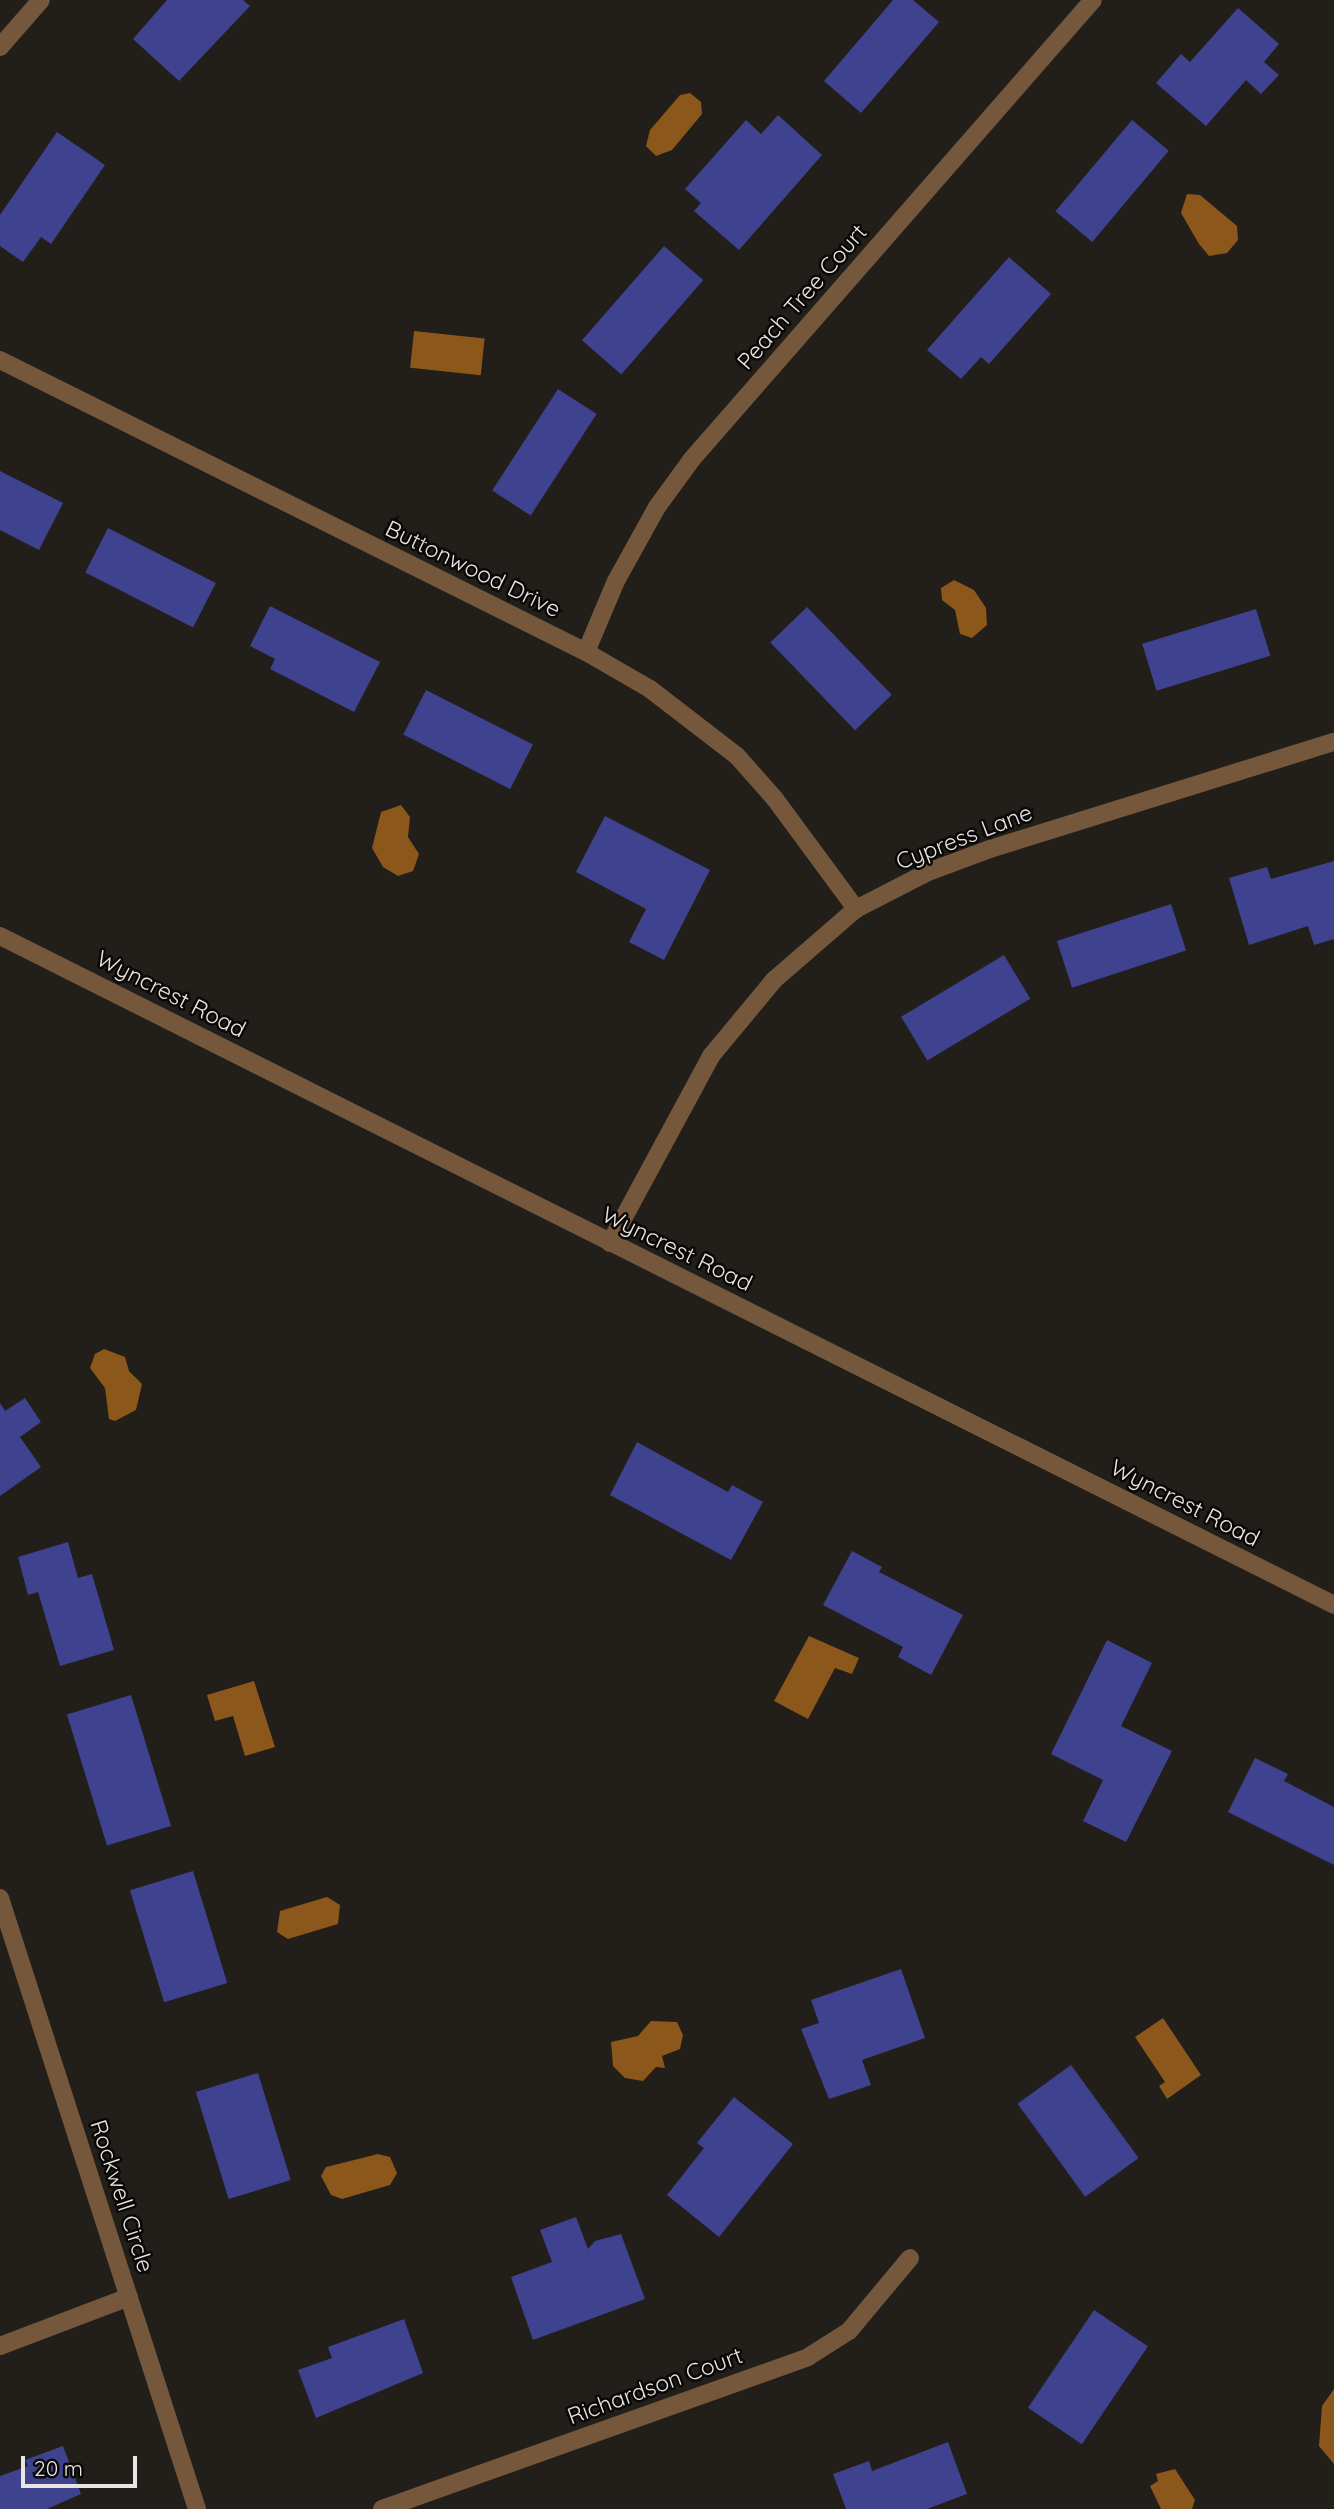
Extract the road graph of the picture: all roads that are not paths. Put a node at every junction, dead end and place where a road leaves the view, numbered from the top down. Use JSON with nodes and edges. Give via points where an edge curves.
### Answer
{"nodes":[{"id":1,"x":41,"y":0,"type":"edge"},
{"id":2,"x":1093,"y":0,"type":"edge"},
{"id":3,"x":0,"y":47,"type":"edge"},
{"id":4,"x":0,"y":360,"type":"edge"},
{"id":5,"x":586,"y":652,"type":"junction"},
{"id":6,"x":1334,"y":742,"type":"edge"},
{"id":7,"x":856,"y":909,"type":"junction"},
{"id":8,"x":0,"y":936,"type":"edge"},
{"id":9,"x":610,"y":1243,"type":"junction"},
{"id":10,"x":1334,"y":1605,"type":"edge"},
{"id":11,"x":0,"y":1898,"type":"edge"},
{"id":12,"x":911,"y":2258,"type":"dead end"},
{"id":13,"x":129,"y":2297,"type":"junction"},
{"id":14,"x":0,"y":2346,"type":"edge"},
{"id":15,"x":197,"y":2509,"type":"edge"},
{"id":16,"x":382,"y":2509,"type":"edge"}],
"edges":[{"from":1,"to":3,"type":"street"},
{"from":2,"to":5,"type":"street","name":"Peach Tree Court","via":[[692,459],[651,518],[616,581]]},
{"from":4,"to":5,"type":"street","name":"Buttonwood Drive"},
{"from":5,"to":7,"type":"street","name":"Buttonwood Drive","via":[[691,717],[737,756],[775,799]]},
{"from":6,"to":7,"type":"street","name":"Cypress Lane","via":[[990,849],[928,872]]},
{"from":7,"to":9,"type":"street","name":"Cypress Lane","via":[[774,980],[711,1056]]},
{"from":8,"to":9,"type":"street","name":"Wyncrest Road"},
{"from":9,"to":10,"type":"street","name":"Wyncrest Road"},
{"from":11,"to":13,"type":"street","name":"Rockwell Circle"},
{"from":12,"to":16,"type":"street","name":"Richardson Court","via":[[849,2331],[808,2357]]},
{"from":13,"to":14,"type":"street"},
{"from":13,"to":15,"type":"street","name":"Rockwell Circle"}]}
